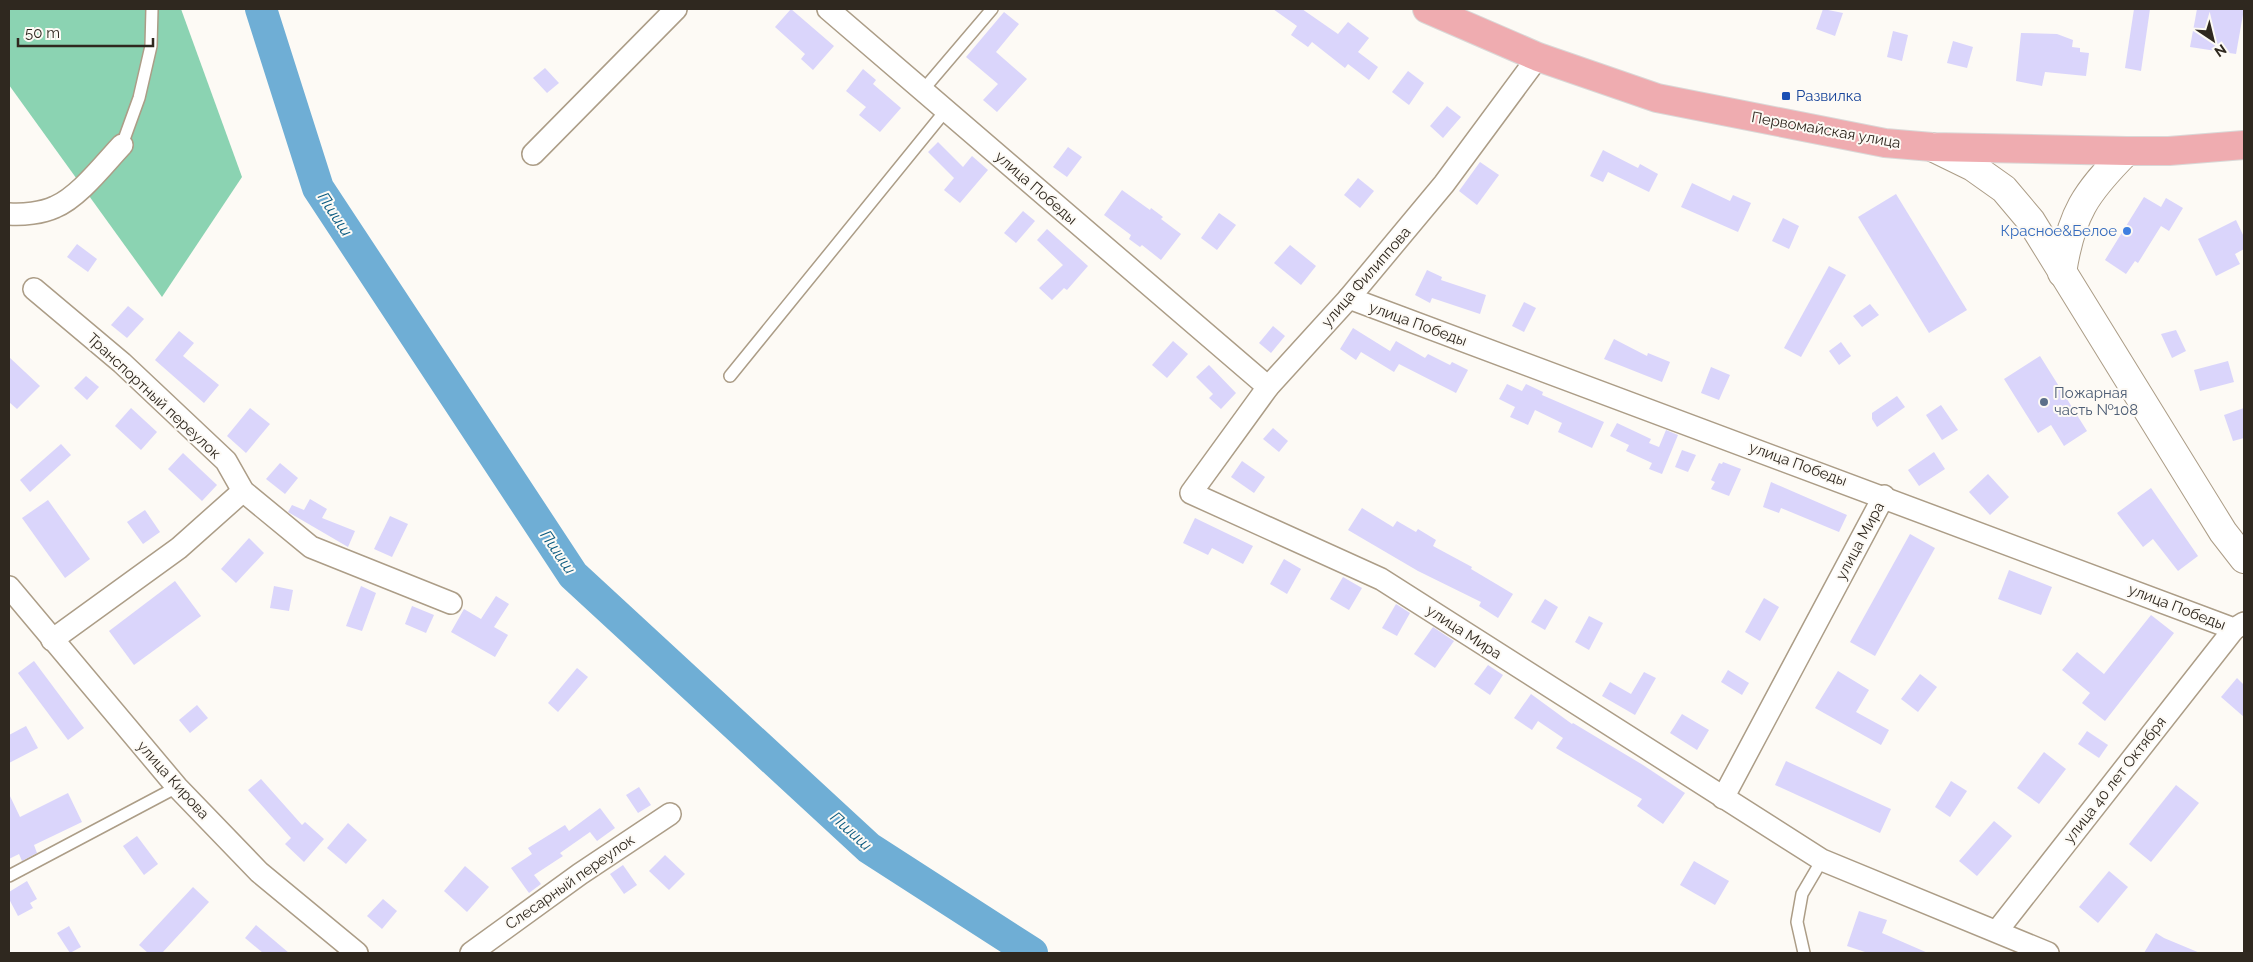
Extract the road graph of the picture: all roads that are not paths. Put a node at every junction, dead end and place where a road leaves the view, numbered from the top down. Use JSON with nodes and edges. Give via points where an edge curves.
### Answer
{"nodes":[{"id":1,"x":152,"y":9,"type":"edge"},
{"id":2,"x":676,"y":9,"type":"edge"},
{"id":3,"x":828,"y":9,"type":"edge"},
{"id":4,"x":992,"y":9,"type":"edge"},
{"id":5,"x":1427,"y":9,"type":"edge"},
{"id":6,"x":1538,"y":57,"type":"junction"},
{"id":7,"x":923,"y":90,"type":"junction"},
{"id":8,"x":946,"y":110,"type":"junction"},
{"id":9,"x":2244,"y":145,"type":"edge"},
{"id":10,"x":122,"y":146,"type":"joint"},
{"id":11,"x":1932,"y":148,"type":"junction"},
{"id":12,"x":2127,"y":151,"type":"junction"},
{"id":13,"x":533,"y":154,"type":"dead end"},
{"id":14,"x":9,"y":214,"type":"edge"},
{"id":15,"x":2062,"y":273,"type":"junction"},
{"id":16,"x":34,"y":289,"type":"dead end"},
{"id":17,"x":1349,"y":298,"type":"junction"},
{"id":18,"x":730,"y":376,"type":"dead end"},
{"id":19,"x":1268,"y":387,"type":"junction"},
{"id":20,"x":243,"y":491,"type":"junction"},
{"id":21,"x":1191,"y":494,"type":"joint"},
{"id":22,"x":1884,"y":496,"type":"junction"},
{"id":23,"x":2244,"y":559,"type":"edge"},
{"id":24,"x":9,"y":587,"type":"edge"},
{"id":25,"x":451,"y":602,"type":"dead end"},
{"id":26,"x":2239,"y":626,"type":"edge"},
{"id":27,"x":52,"y":640,"type":"junction"},
{"id":28,"x":176,"y":787,"type":"junction"},
{"id":29,"x":1723,"y":798,"type":"junction"},
{"id":30,"x":670,"y":814,"type":"dead end"},
{"id":31,"x":1822,"y":860,"type":"junction"},
{"id":32,"x":9,"y":876,"type":"edge"},
{"id":33,"x":1997,"y":931,"type":"junction"},
{"id":34,"x":354,"y":952,"type":"edge"},
{"id":35,"x":471,"y":953,"type":"edge"},
{"id":36,"x":1804,"y":953,"type":"edge"},
{"id":37,"x":2048,"y":953,"type":"edge"}],
"edges":[{"from":1,"to":10,"type":"lane","via":[[151,46],[139,98]]},
{"from":2,"to":13,"type":"street"},
{"from":3,"to":7,"type":"street","name":"улица Победы"},
{"from":4,"to":7,"type":"lane"},
{"from":5,"to":6,"type":"main road","name":"Первомайская улица"},
{"from":6,"to":11,"type":"main road","name":"Первомайская улица","via":[[1657,98]]},
{"from":6,"to":17,"type":"street","name":"улица Филиппова","via":[[1444,184]]},
{"from":7,"to":8,"type":"street","name":"улица Победы"},
{"from":8,"to":18,"type":"lane"},
{"from":8,"to":19,"type":"street","name":"улица Победы"},
{"from":9,"to":12,"type":"main road","name":"Первомайская улица"},
{"from":10,"to":14,"type":"street","via":[[77,191],[55,207],[23,215]]},
{"from":11,"to":12,"type":"main road","name":"Первомайская улица"},
{"from":11,"to":15,"type":"main road","via":[[1973,167],[2004,189],[2031,221]]},
{"from":12,"to":15,"type":"main road","via":[[2100,178],[2080,207],[2068,239]]},
{"from":15,"to":23,"type":"main road","via":[[2223,532]]},
{"from":16,"to":20,"type":"street","name":"Транспортный переулок","via":[[122,363],[226,461]]},
{"from":17,"to":19,"type":"street","name":"улица Филиппова"},
{"from":17,"to":22,"type":"street","name":"улица Победы"},
{"from":19,"to":21,"type":"street","name":"улица Филиппова"},
{"from":20,"to":25,"type":"street","name":"Транспортный переулок","via":[[311,547]]},
{"from":20,"to":27,"type":"street","via":[[179,548]]},
{"from":21,"to":29,"type":"street","name":"улица Мира","via":[[1381,579]]},
{"from":22,"to":26,"type":"street","name":"улица Победы"},
{"from":22,"to":29,"type":"street","name":"улица Мира"},
{"from":24,"to":27,"type":"street","name":"улица Кирова"},
{"from":26,"to":33,"type":"street","name":"улица 40 лет Октября"},
{"from":27,"to":28,"type":"street","name":"улица Кирова"},
{"from":28,"to":32,"type":"lane"},
{"from":28,"to":34,"type":"street","name":"улица Кирова","via":[[259,872]]},
{"from":29,"to":31,"type":"street","name":"улица Мира"},
{"from":30,"to":35,"type":"street","name":"Слесарный переулок"},
{"from":31,"to":33,"type":"street","name":"улица Мира"},
{"from":31,"to":36,"type":"lane","via":[[1802,894],[1798,912]]},
{"from":33,"to":37,"type":"street","name":"улица Мира"}]}
